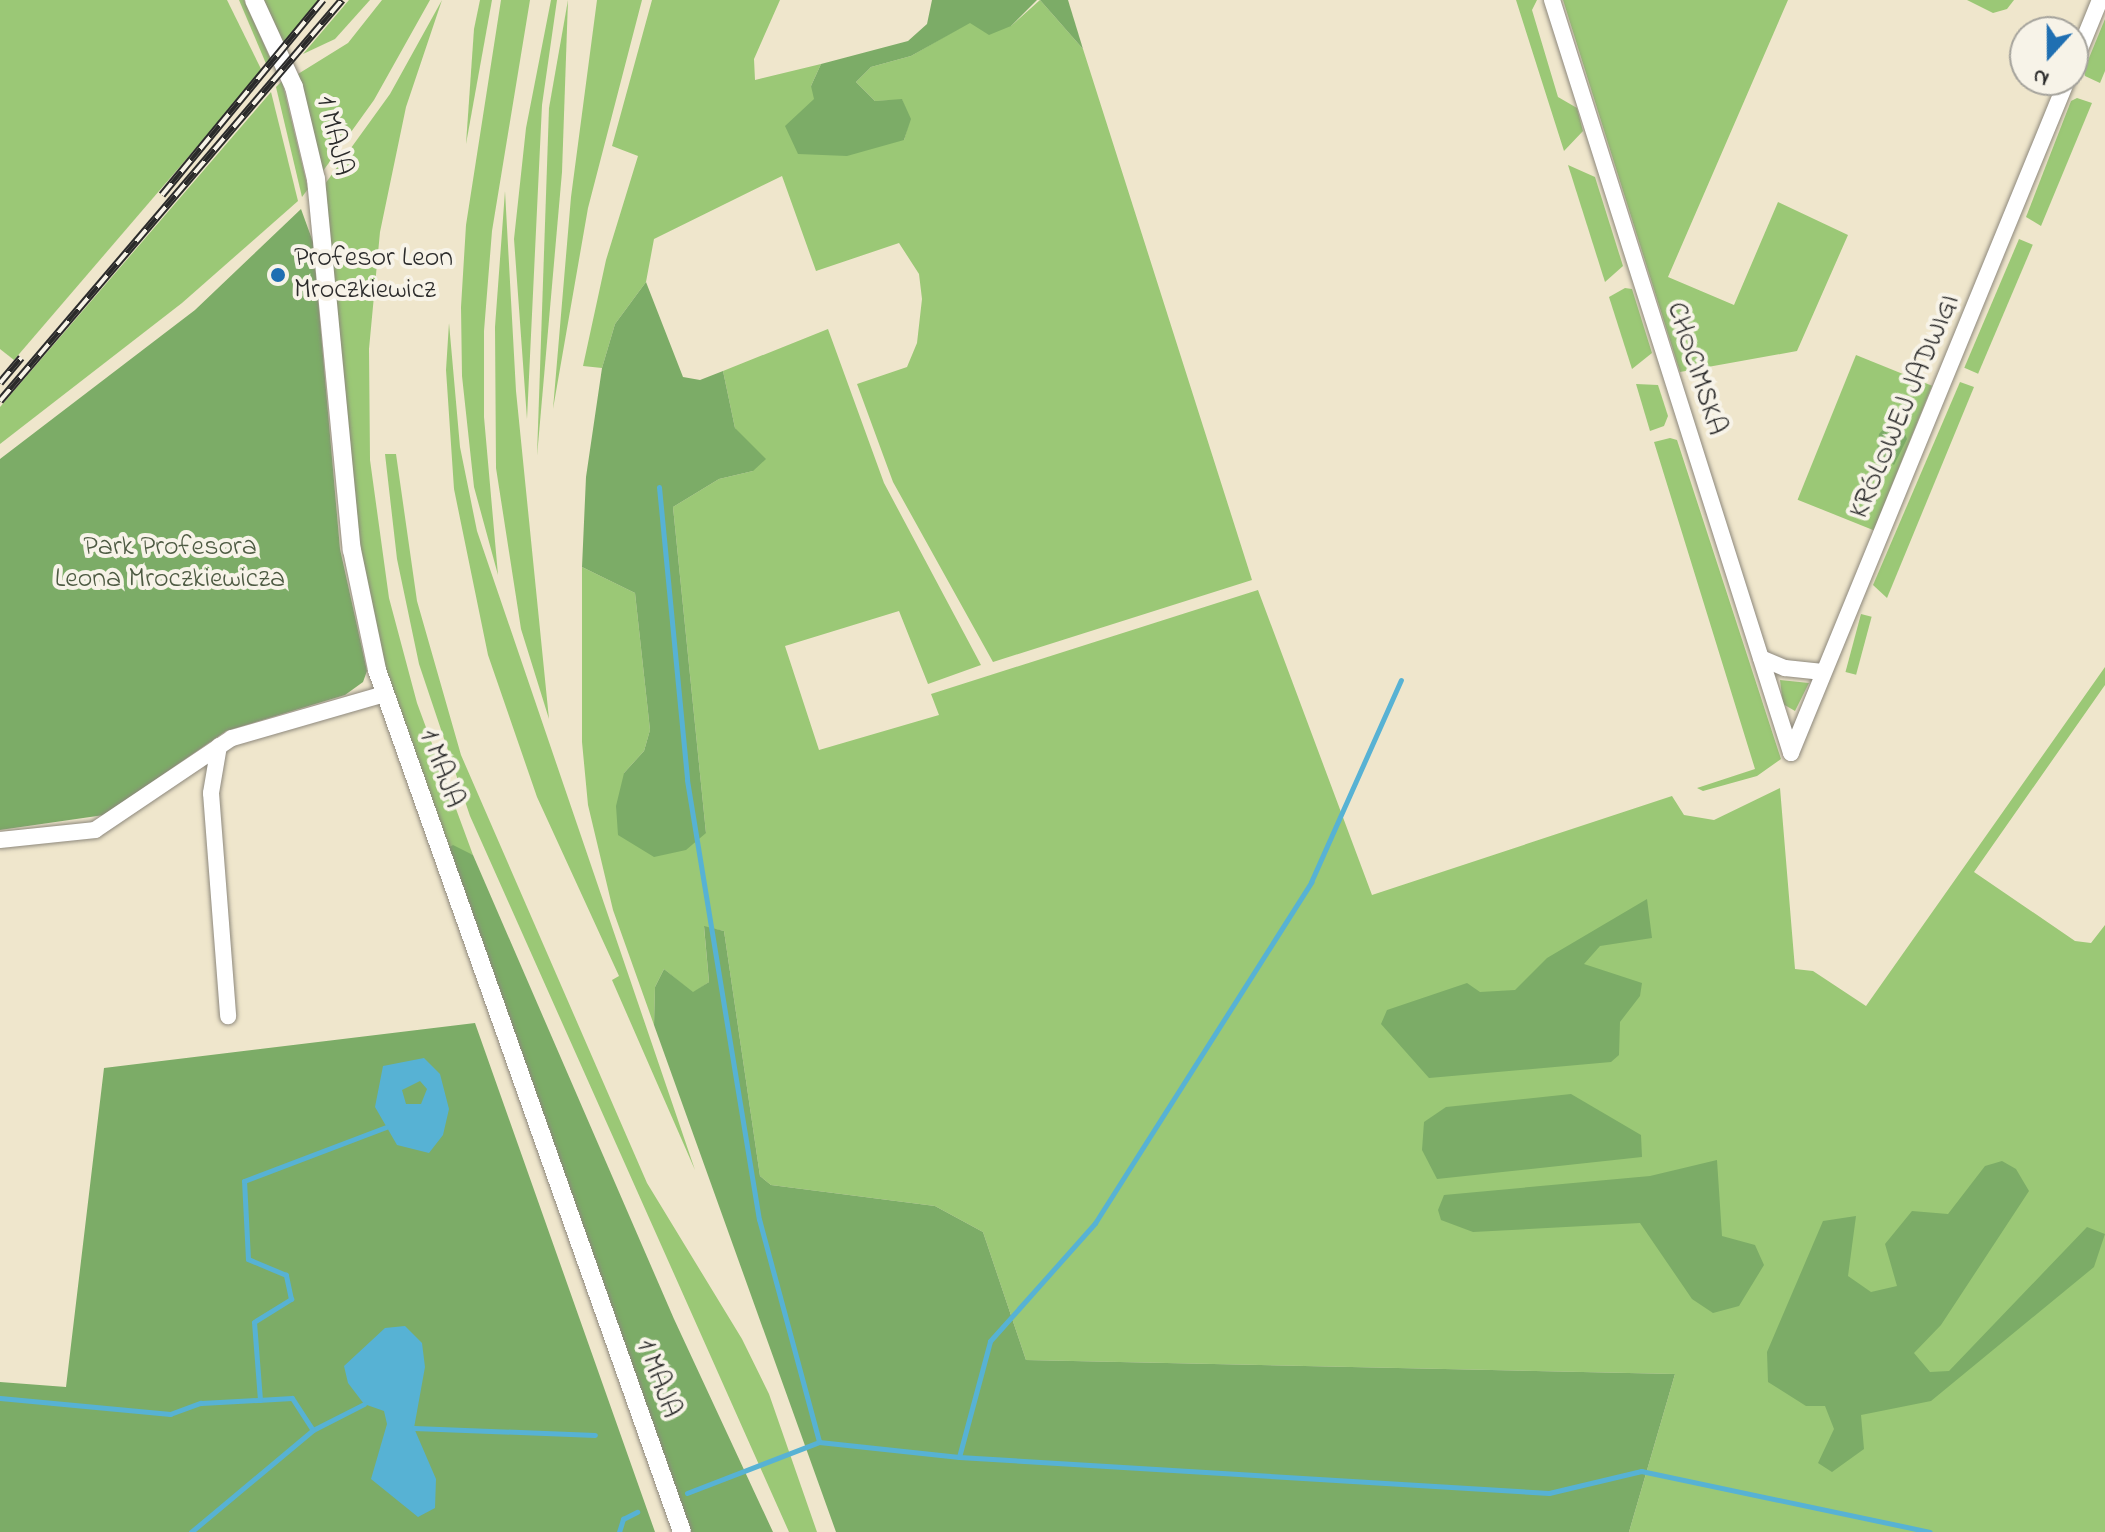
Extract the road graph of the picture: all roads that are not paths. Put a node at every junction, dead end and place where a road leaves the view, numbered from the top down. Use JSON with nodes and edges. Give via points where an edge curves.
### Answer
{"nodes":[{"id":1,"x":254,"y":0,"type":"edge"},
{"id":2,"x":1552,"y":0,"type":"edge"},
{"id":3,"x":2100,"y":0,"type":"edge"},
{"id":4,"x":2089,"y":27,"type":"edge"},
{"id":5,"x":2060,"y":96,"type":"edge"},
{"id":6,"x":1761,"y":658,"type":"junction"},
{"id":7,"x":1823,"y":672,"type":"junction"},
{"id":8,"x":384,"y":694,"type":"junction"},
{"id":9,"x":219,"y":746,"type":"junction"},
{"id":10,"x":1791,"y":753,"type":"joint"},
{"id":11,"x":0,"y":840,"type":"edge"},
{"id":12,"x":228,"y":1016,"type":"dead end"},
{"id":13,"x":682,"y":1532,"type":"edge"}],
"edges":[{"from":1,"to":8,"type":"street","name":"1 MAJA","via":[[294,87],[316,179],[352,550]]},
{"from":2,"to":6,"type":"street","name":"CHOCIMSKA"},
{"from":3,"to":4,"type":"street"},
{"from":5,"to":7,"type":"street","name":"KRÓLOWEJ JADWIGI"},
{"from":6,"to":7,"type":"street","via":[[1785,668]]},
{"from":6,"to":10,"type":"street","name":"CHOCIMSKA"},
{"from":7,"to":10,"type":"street","name":"KRÓLOWEJ JADWIGI"},
{"from":8,"to":9,"type":"street"},
{"from":8,"to":13,"type":"street","name":"1 MAJA"},
{"from":9,"to":11,"type":"street","via":[[104,826],[75,835]]},
{"from":9,"to":12,"type":"street","via":[[211,793]]}]}
